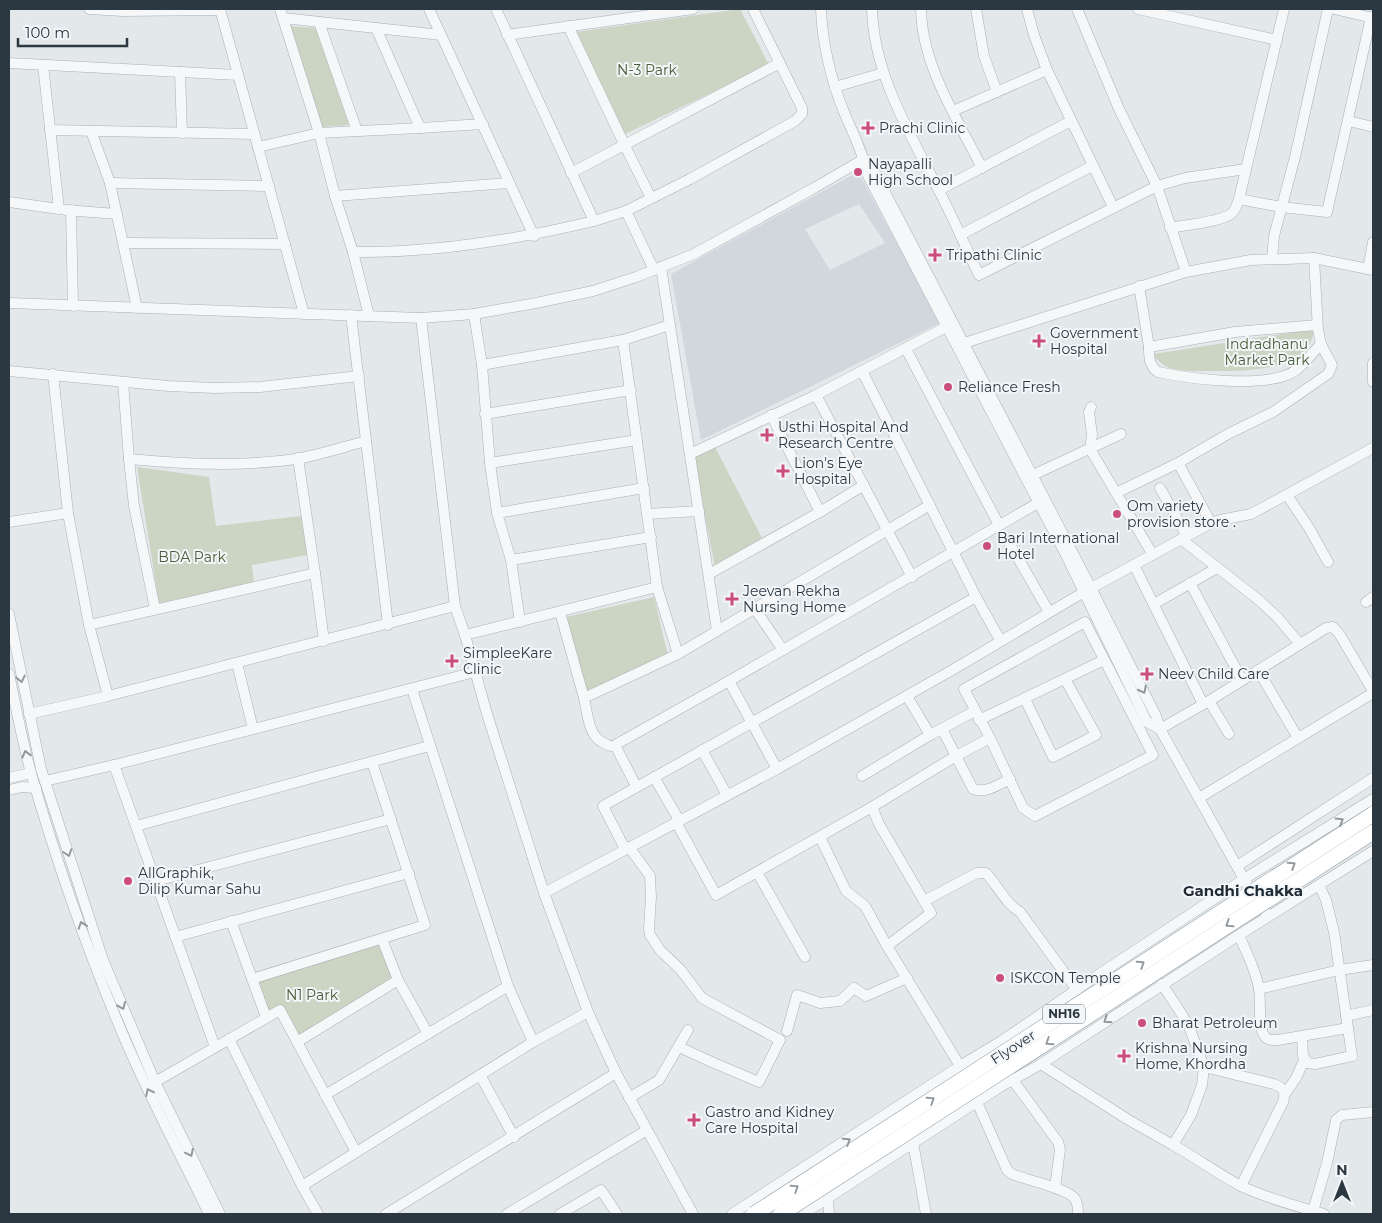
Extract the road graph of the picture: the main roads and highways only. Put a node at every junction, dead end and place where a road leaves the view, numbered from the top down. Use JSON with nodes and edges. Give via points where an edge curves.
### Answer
{"nodes":[{"id":1,"x":1373,"y":814,"type":"edge"},
{"id":2,"x":1373,"y":832,"type":"edge"},
{"id":3,"x":754,"y":1214,"type":"edge"},
{"id":4,"x":781,"y":1214,"type":"edge"}],
"edges":[{"from":3,"to":1,"type":"highway","name":"Flyover","number":"NH16","one_way":true,"bridge":true},
{"from":2,"to":4,"type":"highway","name":"Flyover","number":"NH16","one_way":true,"bridge":true}]}
